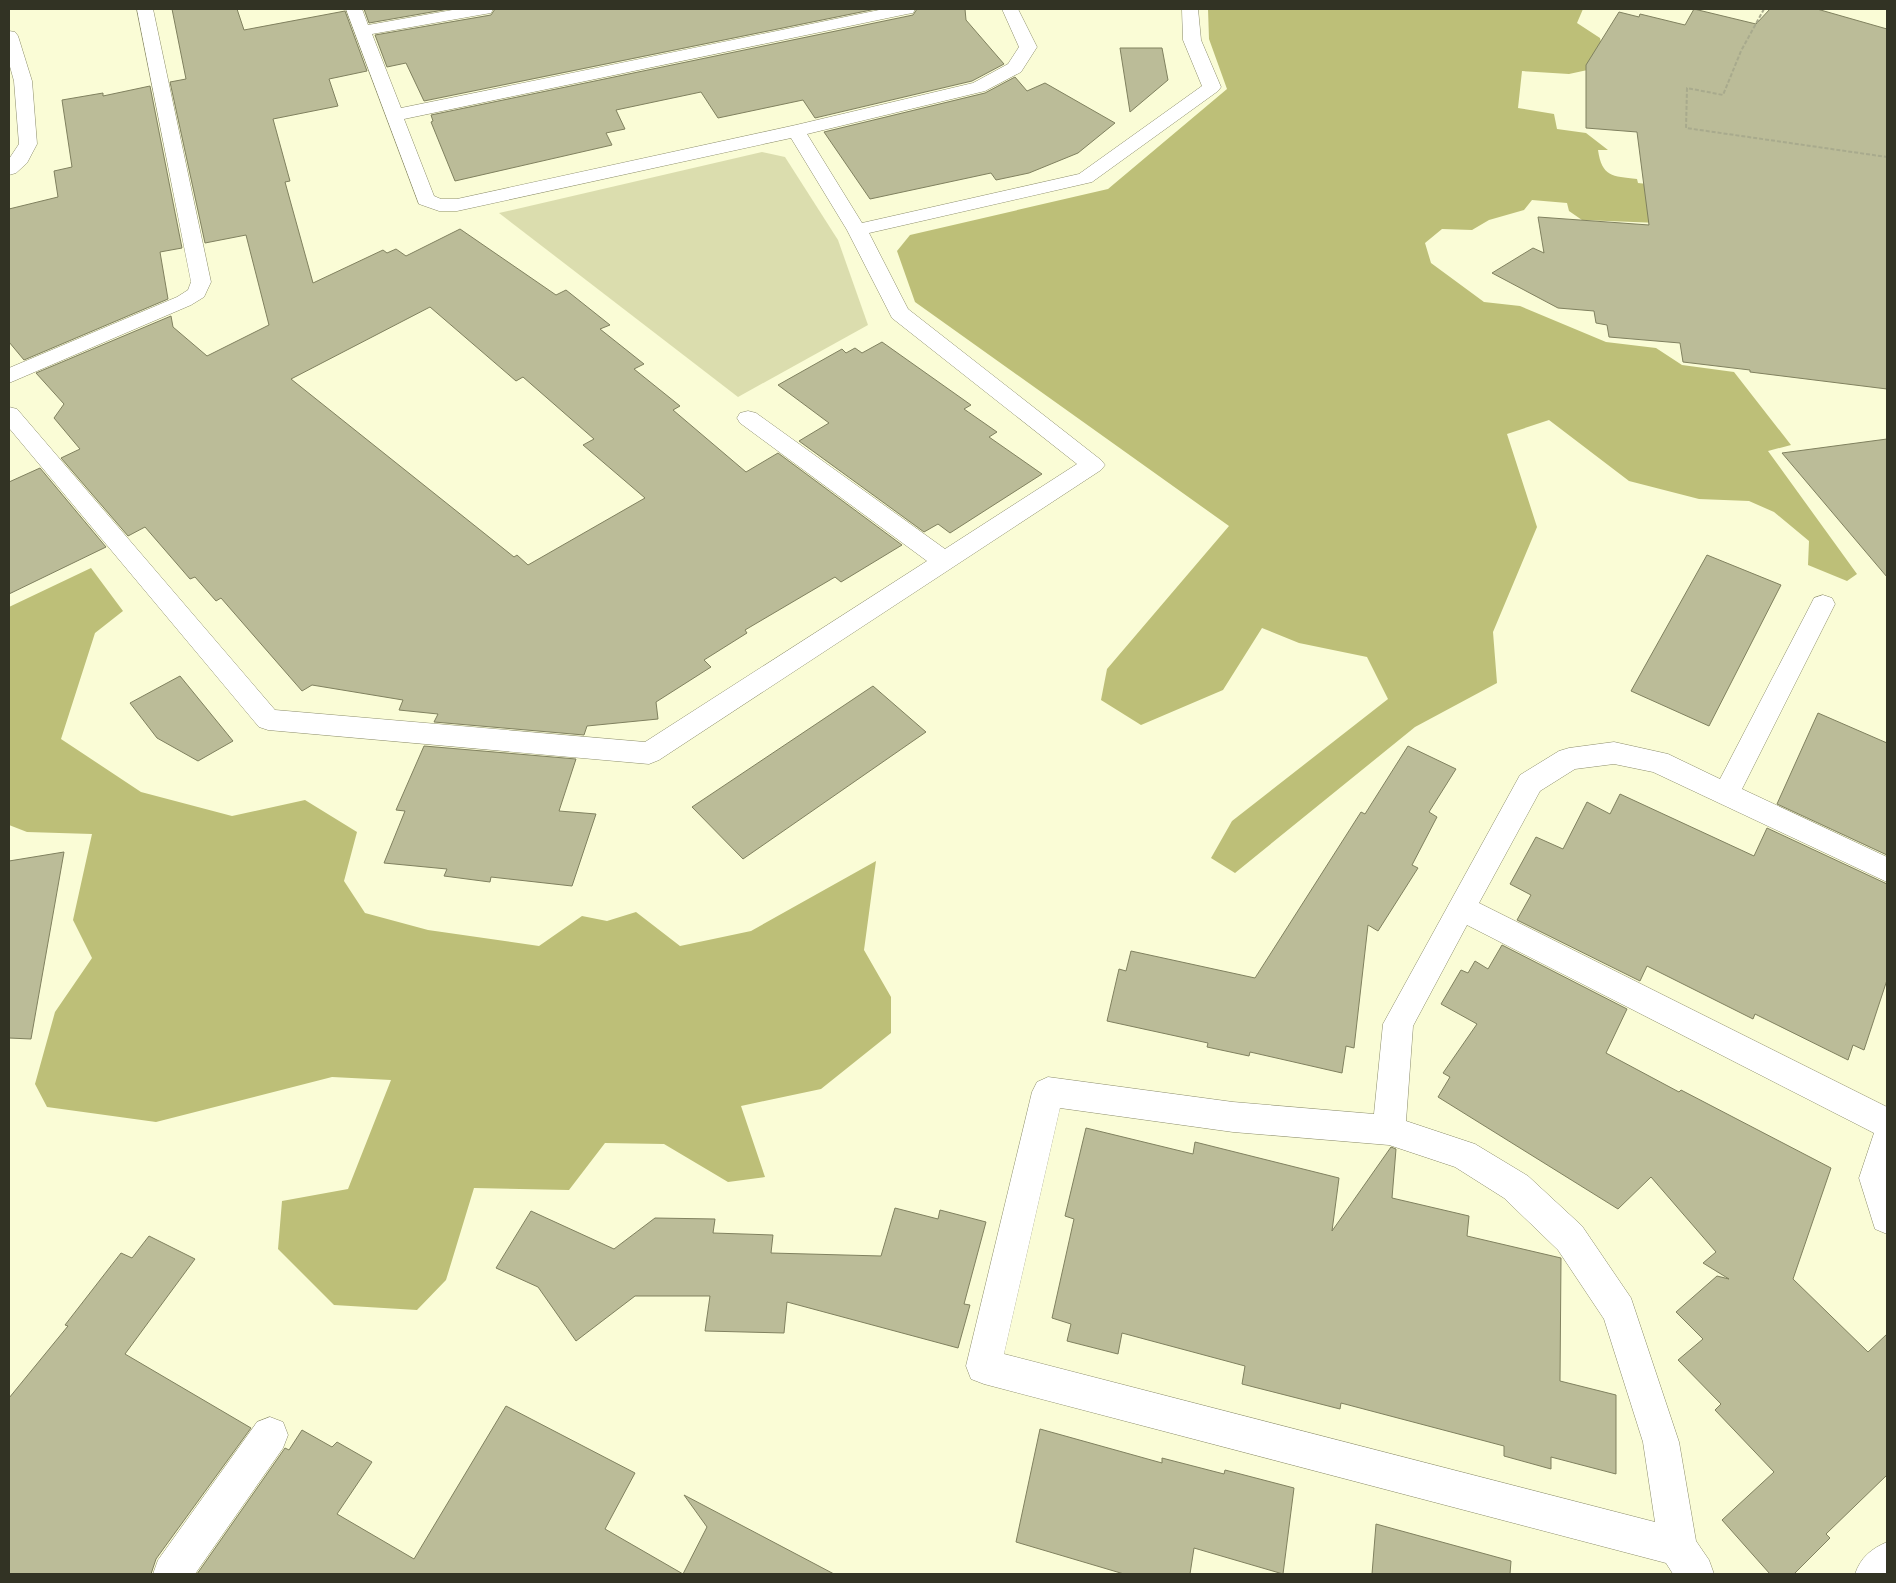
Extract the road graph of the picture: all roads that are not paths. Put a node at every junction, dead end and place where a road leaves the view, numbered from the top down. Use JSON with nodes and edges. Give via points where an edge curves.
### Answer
{"nodes":[{"id":1,"x":145,"y":9,"type":"edge"},
{"id":2,"x":354,"y":9,"type":"edge"},
{"id":3,"x":485,"y":9,"type":"edge"},
{"id":4,"x":907,"y":9,"type":"edge"},
{"id":5,"x":1010,"y":9,"type":"edge"},
{"id":6,"x":1190,"y":9,"type":"edge"},
{"id":7,"x":363,"y":32,"type":"junction"},
{"id":8,"x":9,"y":36,"type":"edge"},
{"id":9,"x":395,"y":115,"type":"junction"},
{"id":10,"x":796,"y":131,"type":"junction"},
{"id":11,"x":9,"y":169,"type":"edge"},
{"id":12,"x":857,"y":230,"type":"junction"},
{"id":13,"x":9,"y":376,"type":"edge"},
{"id":14,"x":9,"y":414,"type":"edge"},
{"id":15,"x":748,"y":418,"type":"dead end"},
{"id":16,"x":944,"y":561,"type":"junction"},
{"id":17,"x":1823,"y":604,"type":"dead end"},
{"id":18,"x":1726,"y":794,"type":"junction"},
{"id":19,"x":1887,"y":870,"type":"edge"},
{"id":20,"x":1461,"y":908,"type":"junction"},
{"id":21,"x":1887,"y":1123,"type":"edge"},
{"id":22,"x":1389,"y":1130,"type":"junction"},
{"id":23,"x":1887,"y":1139,"type":"edge"},
{"id":24,"x":1887,"y":1218,"type":"edge"},
{"id":25,"x":270,"y":1435,"type":"dead end"},
{"id":26,"x":1687,"y":1561,"type":"edge"},
{"id":27,"x":1887,"y":1561,"type":"edge"},
{"id":28,"x":172,"y":1574,"type":"edge"},
{"id":29,"x":1874,"y":1574,"type":"edge"}],
"edges":[{"from":1,"to":13,"type":"street","via":[[201,282],[198,293]]},
{"from":2,"to":7,"type":"street"},
{"from":3,"to":7,"type":"street"},
{"from":4,"to":9,"type":"street"},
{"from":5,"to":10,"type":"street","via":[[1028,47],[1016,68],[979,87]]},
{"from":6,"to":12,"type":"street","via":[[1192,40],[1212,87],[1085,178]]},
{"from":7,"to":9,"type":"street"},
{"from":8,"to":11,"type":"street","via":[[23,81],[28,144]]},
{"from":9,"to":10,"type":"street","via":[[426,200],[439,205],[466,203]]},
{"from":10,"to":12,"type":"street"},
{"from":12,"to":16,"type":"street","via":[[899,313],[1093,465]]},
{"from":14,"to":16,"type":"street","via":[[268,720],[649,753]]},
{"from":15,"to":16,"type":"street"},
{"from":17,"to":18,"type":"street"},
{"from":18,"to":19,"type":"street"},
{"from":18,"to":20,"type":"street","via":[[1658,762],[1614,753],[1569,759],[1530,783]]},
{"from":20,"to":21,"type":"street"},
{"from":20,"to":22,"type":"street","via":[[1398,1024]]},
{"from":22,"to":26,"type":"street","via":[[1464,1155],[1516,1187],[1570,1238],[1619,1310],[1661,1442]]},
{"from":22,"to":26,"type":"street","via":[[1233,1117],[1048,1092],[984,1366]]},
{"from":23,"to":24,"type":"street","via":[[1875,1178]]},
{"from":25,"to":28,"type":"street"},
{"from":27,"to":29,"type":"street"}]}
